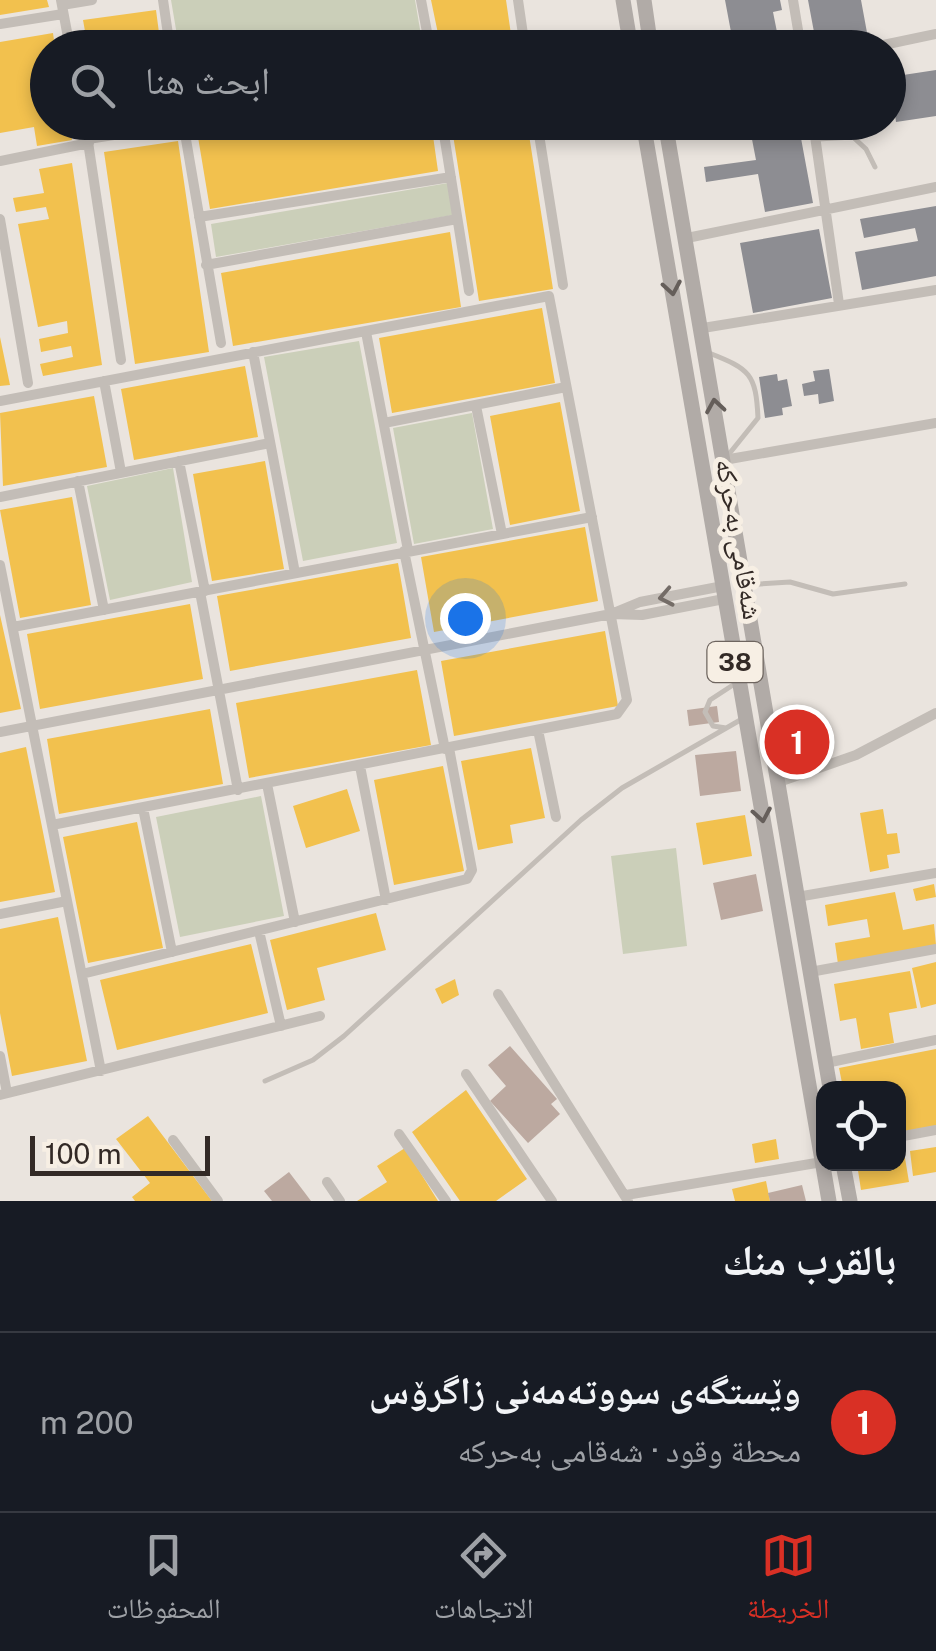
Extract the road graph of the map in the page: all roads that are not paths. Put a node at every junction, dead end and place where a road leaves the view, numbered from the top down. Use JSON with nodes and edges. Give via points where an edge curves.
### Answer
{"nodes":[{"id":1,"x":92,"y":0,"type":"edge"},
{"id":2,"x":162,"y":0,"type":"edge"},
{"id":3,"x":421,"y":0,"type":"edge"},
{"id":4,"x":518,"y":0,"type":"edge"},
{"id":5,"x":622,"y":0,"type":"edge"},
{"id":6,"x":644,"y":0,"type":"edge"},
{"id":7,"x":793,"y":0,"type":"edge"},
{"id":8,"x":62,"y":6,"type":"edge"},
{"id":9,"x":0,"y":24,"type":"edge"},
{"id":10,"x":167,"y":30,"type":"edge"},
{"id":11,"x":427,"y":30,"type":"edge"},
{"id":12,"x":523,"y":30,"type":"edge"},
{"id":13,"x":628,"y":30,"type":"edge"},
{"id":14,"x":648,"y":30,"type":"edge"},
{"id":15,"x":799,"y":30,"type":"edge"},
{"id":16,"x":936,"y":34,"type":"edge"},
{"id":17,"x":906,"y":40,"type":"edge"},
{"id":18,"x":99,"y":140,"type":"edge"},
{"id":19,"x":186,"y":140,"type":"edge"},
{"id":20,"x":445,"y":140,"type":"edge"},
{"id":21,"x":541,"y":140,"type":"edge"},
{"id":22,"x":647,"y":140,"type":"edge"},
{"id":23,"x":668,"y":140,"type":"edge"},
{"id":24,"x":815,"y":140,"type":"edge"},
{"id":25,"x":857,"y":140,"type":"edge"},
{"id":26,"x":88,"y":142,"type":"junction"},
{"id":27,"x":0,"y":161,"type":"edge"},
{"id":28,"x":874,"y":168,"type":"dead end"},
{"id":29,"x":450,"y":177,"type":"junction"},
{"id":30,"x":676,"y":183,"type":"junction"},
{"id":31,"x":654,"y":187,"type":"junction"},
{"id":32,"x":936,"y":188,"type":"edge"},
{"id":33,"x":825,"y":210,"type":"junction"},
{"id":34,"x":199,"y":217,"type":"junction"},
{"id":35,"x":0,"y":219,"type":"edge"},
{"id":36,"x":456,"y":219,"type":"junction"},
{"id":37,"x":661,"y":228,"type":"junction"},
{"id":38,"x":686,"y":231,"type":"junction"},
{"id":39,"x":206,"y":266,"type":"junction"},
{"id":40,"x":563,"y":284,"type":"dead end"},
{"id":41,"x":936,"y":290,"type":"edge"},
{"id":42,"x":469,"y":291,"type":"dead end"},
{"id":43,"x":839,"y":304,"type":"junction"},
{"id":44,"x":702,"y":328,"type":"junction"},
{"id":45,"x":366,"y":332,"type":"junction"},
{"id":46,"x":221,"y":344,"type":"dead end"},
{"id":47,"x":253,"y":352,"type":"junction"},
{"id":48,"x":706,"y":352,"type":"junction"},
{"id":49,"x":121,"y":360,"type":"dead end"},
{"id":50,"x":104,"y":381,"type":"junction"},
{"id":51,"x":28,"y":382,"type":"dead end"},
{"id":52,"x":566,"y":387,"type":"junction"},
{"id":53,"x":0,"y":401,"type":"edge"},
{"id":54,"x":476,"y":406,"type":"junction"},
{"id":55,"x":384,"y":423,"type":"junction"},
{"id":56,"x":936,"y":423,"type":"edge"},
{"id":57,"x":270,"y":443,"type":"junction"},
{"id":58,"x":724,"y":460,"type":"junction"},
{"id":59,"x":179,"y":461,"type":"junction"},
{"id":60,"x":121,"y":472,"type":"junction"},
{"id":61,"x":78,"y":481,"type":"junction"},
{"id":62,"x":0,"y":497,"type":"edge"},
{"id":63,"x":592,"y":517,"type":"junction"},
{"id":64,"x":502,"y":534,"type":"junction"},
{"id":65,"x":406,"y":551,"type":"junction"},
{"id":66,"x":0,"y":565,"type":"edge"},
{"id":67,"x":295,"y":574,"type":"junction"},
{"id":68,"x":904,"y":584,"type":"dead end"},
{"id":69,"x":744,"y":586,"type":"junction"},
{"id":70,"x":202,"y":591,"type":"junction"},
{"id":71,"x":724,"y":593,"type":"junction"},
{"id":72,"x":104,"y":610,"type":"junction"},
{"id":73,"x":611,"y":614,"type":"junction"},
{"id":74,"x":13,"y":627,"type":"junction"},
{"id":75,"x":424,"y":651,"type":"junction"},
{"id":76,"x":738,"y":681,"type":"junction"},
{"id":77,"x":219,"y":690,"type":"junction"},
{"id":78,"x":936,"y":713,"type":"edge"},
{"id":79,"x":745,"y":718,"type":"junction"},
{"id":80,"x":32,"y":726,"type":"junction"},
{"id":81,"x":727,"y":728,"type":"junction"},
{"id":82,"x":538,"y":730,"type":"junction"},
{"id":83,"x":0,"y":732,"type":"edge"},
{"id":84,"x":447,"y":749,"type":"junction"},
{"id":85,"x":360,"y":766,"type":"junction"},
{"id":86,"x":776,"y":783,"type":"junction"},
{"id":87,"x":267,"y":784,"type":"junction"},
{"id":88,"x":238,"y":790,"type":"junction"},
{"id":89,"x":143,"y":808,"type":"junction"},
{"id":90,"x":556,"y":817,"type":"dead end"},
{"id":91,"x":52,"y":825,"type":"junction"},
{"id":92,"x":936,"y":873,"type":"edge"},
{"id":93,"x":797,"y":898,"type":"junction"},
{"id":94,"x":386,"y":900,"type":"junction"},
{"id":95,"x":67,"y":901,"type":"junction"},
{"id":96,"x":0,"y":914,"type":"edge"},
{"id":97,"x":295,"y":922,"type":"junction"},
{"id":98,"x":259,"y":930,"type":"junction"},
{"id":99,"x":936,"y":949,"type":"edge"},
{"id":100,"x":172,"y":952,"type":"junction"},
{"id":101,"x":810,"y":972,"type":"junction"},
{"id":102,"x":82,"y":974,"type":"junction"},
{"id":103,"x":498,"y":994,"type":"dead end"},
{"id":104,"x":320,"y":1016,"type":"dead end"},
{"id":105,"x":280,"y":1026,"type":"junction"},
{"id":106,"x":936,"y":1040,"type":"edge"},
{"id":107,"x":0,"y":1056,"type":"edge"},
{"id":108,"x":825,"y":1060,"type":"junction"},
{"id":109,"x":805,"y":1061,"type":"junction"},
{"id":110,"x":101,"y":1071,"type":"junction"},
{"id":111,"x":466,"y":1074,"type":"dead end"},
{"id":112,"x":265,"y":1080,"type":"dead end"},
{"id":113,"x":829,"y":1081,"type":"edge"},
{"id":114,"x":4,"y":1094,"type":"edge"},
{"id":115,"x":816,"y":1126,"type":"edge"},
{"id":116,"x":936,"y":1130,"type":"edge"},
{"id":117,"x":399,"y":1134,"type":"dead end"},
{"id":118,"x":906,"y":1136,"type":"edge"},
{"id":119,"x":172,"y":1140,"type":"dead end"},
{"id":120,"x":816,"y":1163,"type":"edge"},
{"id":121,"x":824,"y":1171,"type":"edge"},
{"id":122,"x":845,"y":1171,"type":"edge"},
{"id":123,"x":327,"y":1182,"type":"dead end"},
{"id":124,"x":627,"y":1198,"type":"edge"},
{"id":125,"x":218,"y":1201,"type":"edge"},
{"id":126,"x":340,"y":1201,"type":"edge"},
{"id":127,"x":446,"y":1201,"type":"edge"},
{"id":128,"x":552,"y":1201,"type":"edge"},
{"id":129,"x":829,"y":1201,"type":"edge"},
{"id":130,"x":850,"y":1201,"type":"edge"}],
"edges":[{"from":1,"to":8,"type":"street"},
{"from":2,"to":10,"type":"street"},
{"from":3,"to":11,"type":"street"},
{"from":4,"to":12,"type":"street"},
{"from":5,"to":13,"type":"main road"},
{"from":6,"to":14,"type":"main road"},
{"from":7,"to":15,"type":"street"},
{"from":8,"to":9,"type":"street"},
{"from":16,"to":17,"type":"street"},
{"from":18,"to":26,"type":"street"},
{"from":19,"to":34,"type":"street"},
{"from":20,"to":29,"type":"street"},
{"from":21,"to":40,"type":"street"},
{"from":22,"to":31,"type":"main road","name":"شەقامی بەحرکە","number":"38"},
{"from":23,"to":30,"type":"main road","name":"شەقامی بەحرکە","number":"38"},
{"from":24,"to":33,"type":"street"},
{"from":25,"to":28,"type":"lane"},
{"from":26,"to":27,"type":"street"},
{"from":26,"to":49,"type":"street"},
{"from":29,"to":34,"type":"street"},
{"from":29,"to":36,"type":"street"},
{"from":30,"to":31,"type":"main road"},
{"from":30,"to":38,"type":"main road","name":"شەقامی بەحرکە","number":"38"},
{"from":31,"to":37,"type":"main road","name":"شەقامی بەحرکە","number":"38"},
{"from":32,"to":33,"type":"street"},
{"from":33,"to":38,"type":"street"},
{"from":33,"to":43,"type":"street"},
{"from":34,"to":39,"type":"street"},
{"from":35,"to":51,"type":"street"},
{"from":36,"to":39,"type":"street"},
{"from":36,"to":42,"type":"street"},
{"from":37,"to":38,"type":"main road"},
{"from":37,"to":71,"type":"main road","name":"شەقامی بەحرکە","number":"38","one_way":true},
{"from":38,"to":44,"type":"main road","name":"شەقامی بەحرکە","number":"38"},
{"from":39,"to":46,"type":"street"},
{"from":41,"to":43,"type":"street"},
{"from":43,"to":44,"type":"street"},
{"from":44,"to":48,"type":"main road","name":"شەقامی بەحرکە","number":"38"},
{"from":45,"to":47,"type":"street"},
{"from":45,"to":52,"type":"street","via":[[549,296]]},
{"from":45,"to":55,"type":"street"},
{"from":47,"to":50,"type":"street"},
{"from":47,"to":57,"type":"street"},
{"from":58,"to":48,"type":"main road","name":"شەقامی بەحرکە","number":"38","one_way":true},
{"from":48,"to":58,"type":"lane","via":[[742,366],[757,395],[758,418]]},
{"from":50,"to":53,"type":"street"},
{"from":50,"to":60,"type":"street"},
{"from":52,"to":54,"type":"street"},
{"from":52,"to":63,"type":"street"},
{"from":54,"to":55,"type":"street"},
{"from":54,"to":64,"type":"street"},
{"from":55,"to":65,"type":"street"},
{"from":56,"to":58,"type":"street"},
{"from":57,"to":59,"type":"street"},
{"from":57,"to":67,"type":"street"},
{"from":58,"to":69,"type":"main road","name":"شەقامی بەحرکە","number":"38"},
{"from":59,"to":60,"type":"street"},
{"from":59,"to":70,"type":"street"},
{"from":60,"to":61,"type":"street"},
{"from":61,"to":62,"type":"street"},
{"from":61,"to":72,"type":"street"},
{"from":63,"to":64,"type":"street"},
{"from":63,"to":73,"type":"street"},
{"from":64,"to":65,"type":"street"},
{"from":65,"to":67,"type":"street"},
{"from":65,"to":75,"type":"street"},
{"from":66,"to":74,"type":"street"},
{"from":67,"to":70,"type":"street"},
{"from":68,"to":69,"type":"lane","via":[[833,594],[790,582]]},
{"from":69,"to":86,"type":"main road","name":"شەقامی بەحرکە","number":"38"},
{"from":70,"to":72,"type":"street"},
{"from":70,"to":77,"type":"street"},
{"from":71,"to":73,"type":"street","via":[[640,602]]},
{"from":71,"to":76,"type":"main road","name":"شەقامی بەحرکە","number":"38"},
{"from":72,"to":74,"type":"street"},
{"from":73,"to":75,"type":"street"},
{"from":73,"to":82,"type":"street","via":[[624,710]]},
{"from":74,"to":80,"type":"street"},
{"from":75,"to":77,"type":"street"},
{"from":75,"to":84,"type":"street"},
{"from":76,"to":79,"type":"main road","name":"شەقامی بەحرکە","number":"38"},
{"from":76,"to":81,"type":"lane","via":[[710,700],[705,712],[713,726]]},
{"from":77,"to":80,"type":"street"},
{"from":77,"to":88,"type":"street"},
{"from":78,"to":86,"type":"street","via":[[856,756]]},
{"from":79,"to":81,"type":"lane"},
{"from":79,"to":109,"type":"main road","name":"شەقامی بەحرکە","number":"38","one_way":true},
{"from":80,"to":83,"type":"street"},
{"from":80,"to":91,"type":"street"},
{"from":81,"to":112,"type":"lane","via":[[622,788],[344,1036],[313,1060]]},
{"from":82,"to":84,"type":"street"},
{"from":82,"to":90,"type":"street"},
{"from":84,"to":85,"type":"street"},
{"from":84,"to":94,"type":"street","via":[[472,874]]},
{"from":85,"to":87,"type":"street"},
{"from":85,"to":94,"type":"street"},
{"from":86,"to":93,"type":"main road","name":"شەقامی بەحرکە","number":"38"},
{"from":87,"to":88,"type":"street"},
{"from":87,"to":97,"type":"street"},
{"from":88,"to":89,"type":"street"},
{"from":89,"to":91,"type":"street"},
{"from":89,"to":100,"type":"street"},
{"from":91,"to":95,"type":"street"},
{"from":92,"to":93,"type":"street"},
{"from":93,"to":101,"type":"main road","name":"شەقامی بەحرکە","number":"38"},
{"from":94,"to":97,"type":"street"},
{"from":95,"to":96,"type":"street"},
{"from":95,"to":102,"type":"street"},
{"from":97,"to":98,"type":"street"},
{"from":98,"to":100,"type":"street"},
{"from":98,"to":105,"type":"street"},
{"from":99,"to":101,"type":"street"},
{"from":100,"to":102,"type":"street"},
{"from":101,"to":108,"type":"main road","name":"شەقامی بەحرکە","number":"38"},
{"from":102,"to":110,"type":"street"},
{"from":103,"to":124,"type":"street"},
{"from":104,"to":105,"type":"street"},
{"from":105,"to":110,"type":"street"},
{"from":106,"to":108,"type":"street"},
{"from":107,"to":114,"type":"street"},
{"from":108,"to":109,"type":"main road"},
{"from":108,"to":113,"type":"main road","name":"شەقامی بەحرکە","number":"38"},
{"from":109,"to":115,"type":"main road","name":"شەقامی بەحرکە","number":"38"},
{"from":110,"to":114,"type":"street"},
{"from":111,"to":128,"type":"street"},
{"from":116,"to":118,"type":"street"},
{"from":117,"to":127,"type":"street"},
{"from":119,"to":125,"type":"street"},
{"from":120,"to":124,"type":"street"},
{"from":121,"to":129,"type":"main road","name":"شەقامی بەحرکە","number":"38"},
{"from":122,"to":130,"type":"main road"},
{"from":123,"to":126,"type":"street"}]}
